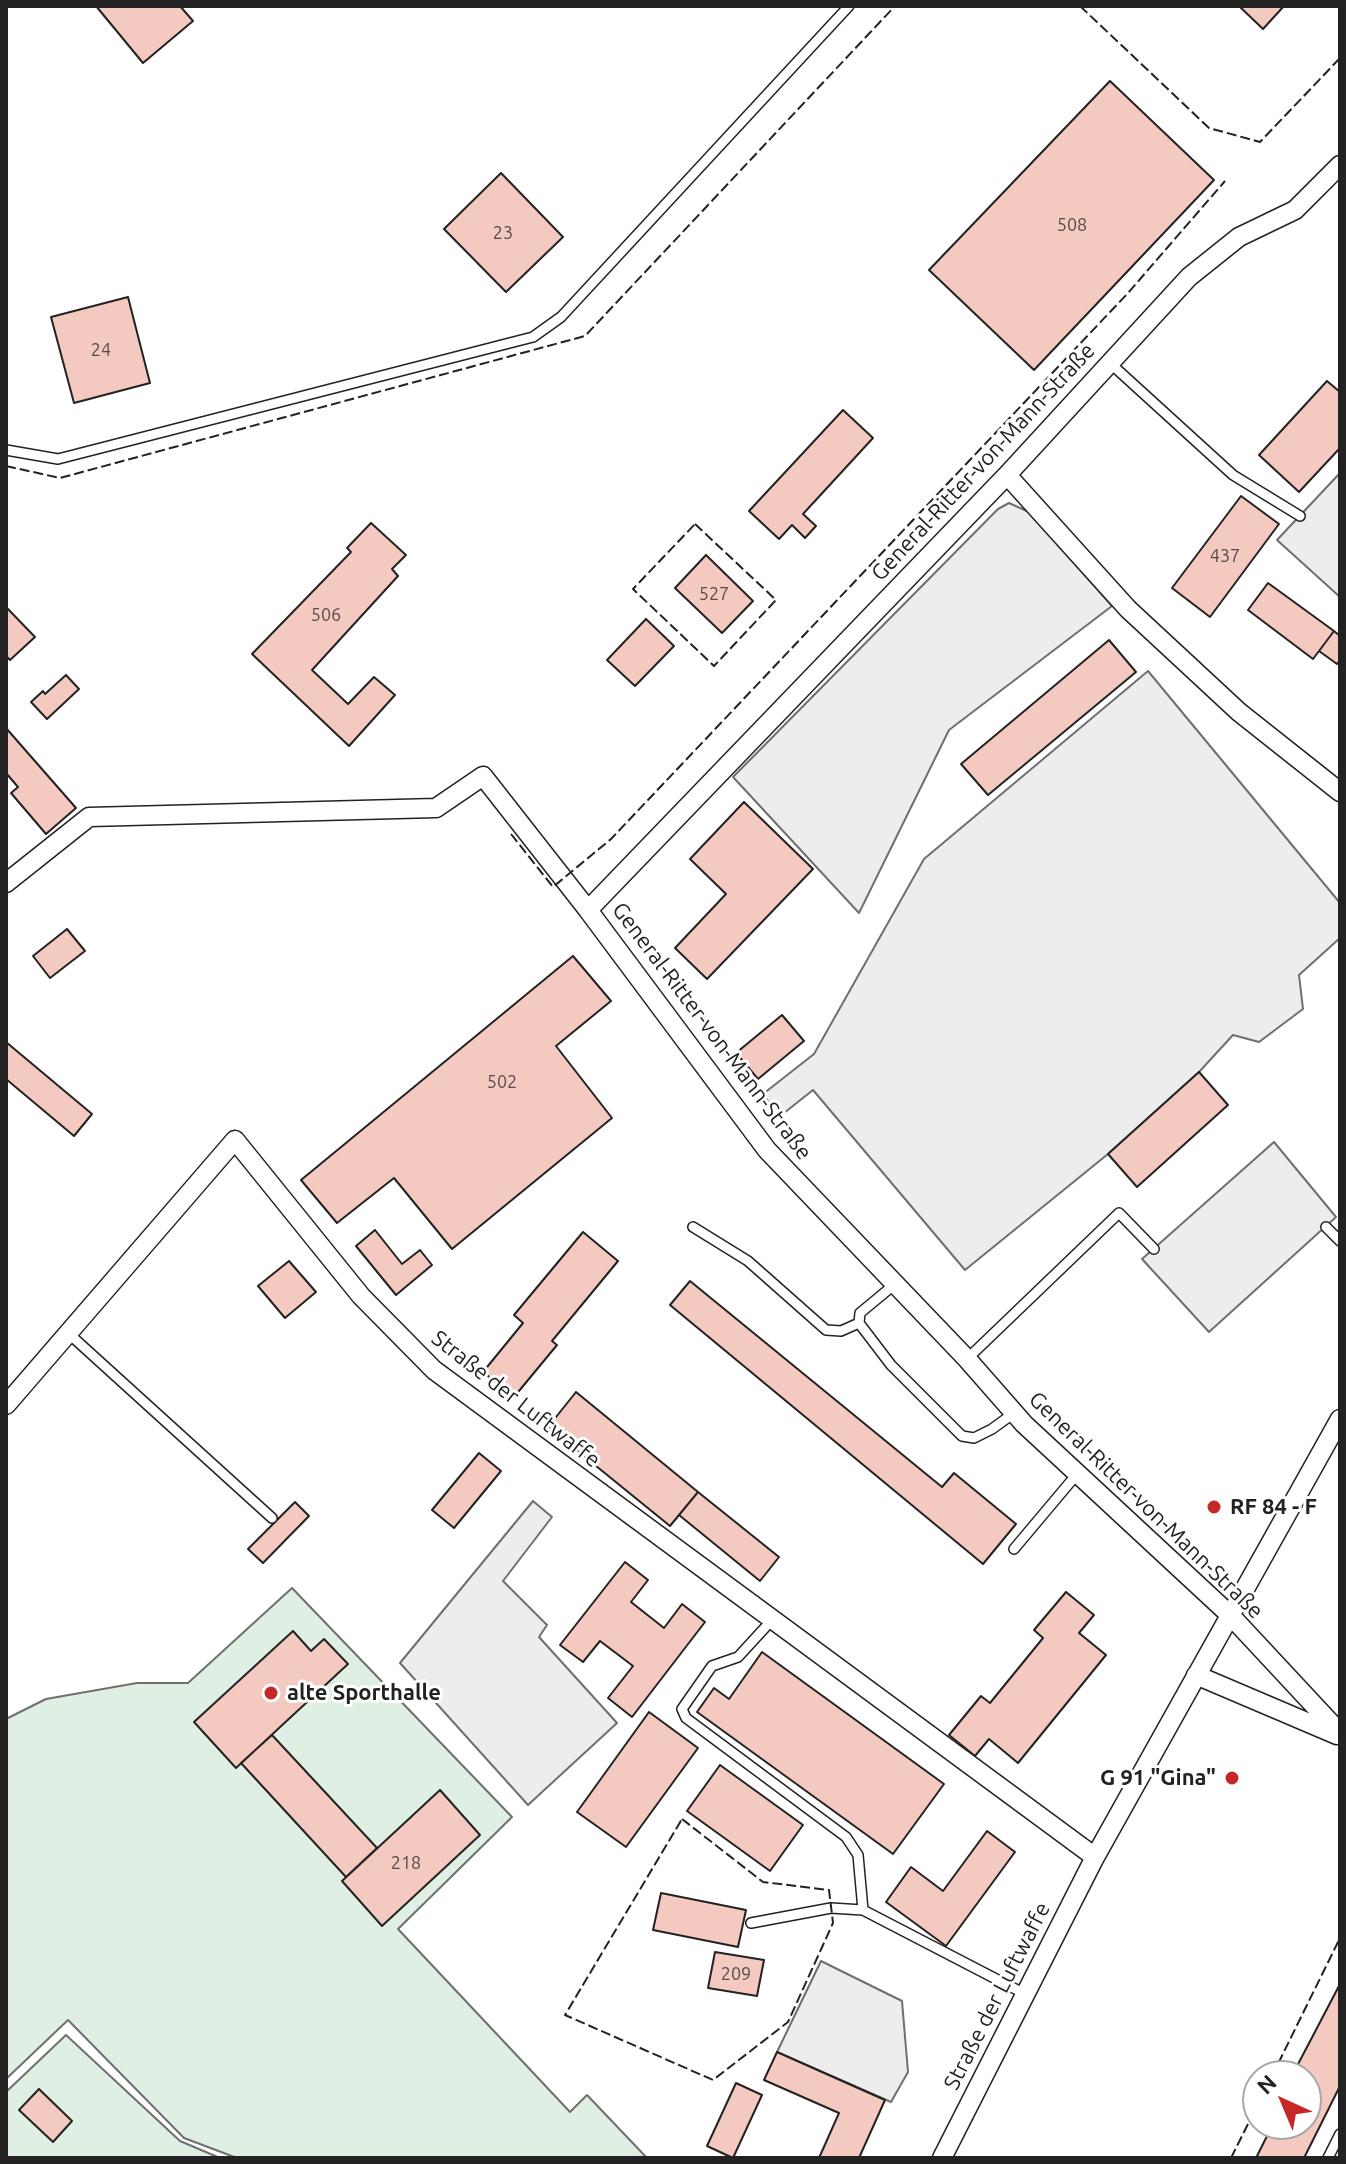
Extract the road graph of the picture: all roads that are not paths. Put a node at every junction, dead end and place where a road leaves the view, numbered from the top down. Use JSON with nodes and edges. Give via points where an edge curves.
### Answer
{"nodes":[{"id":1,"x":849,"y":6,"type":"edge"},
{"id":2,"x":1340,"y":165,"type":"edge"},
{"id":3,"x":1110,"y":363,"type":"junction"},
{"id":4,"x":6,"y":450,"type":"edge"},
{"id":5,"x":1007,"y":475,"type":"junction"},
{"id":6,"x":1300,"y":516,"type":"dead end"},
{"id":7,"x":1340,"y":792,"type":"edge"},
{"id":8,"x":6,"y":883,"type":"edge"},
{"id":9,"x":588,"y":910,"type":"junction"},
{"id":10,"x":693,"y":1227,"type":"dead end"},
{"id":11,"x":1326,"y":1227,"type":"dead end"},
{"id":12,"x":1340,"y":1241,"type":"edge"},
{"id":13,"x":1154,"y":1249,"type":"dead end"},
{"id":14,"x":895,"y":1284,"type":"junction"},
{"id":15,"x":859,"y":1323,"type":"junction"},
{"id":16,"x":67,"y":1332,"type":"junction"},
{"id":17,"x":967,"y":1359,"type":"junction"},
{"id":18,"x":6,"y":1405,"type":"edge"},
{"id":19,"x":1014,"y":1413,"type":"junction"},
{"id":20,"x":1340,"y":1419,"type":"edge"},
{"id":21,"x":1077,"y":1474,"type":"junction"},
{"id":22,"x":272,"y":1518,"type":"dead end"},
{"id":23,"x":1014,"y":1549,"type":"dead end"},
{"id":24,"x":1230,"y":1615,"type":"junction"},
{"id":25,"x":773,"y":1619,"type":"junction"},
{"id":26,"x":1196,"y":1675,"type":"junction"},
{"id":27,"x":1340,"y":1735,"type":"edge"},
{"id":28,"x":1095,"y":1857,"type":"junction"},
{"id":29,"x":863,"y":1910,"type":"junction"},
{"id":30,"x":751,"y":1923,"type":"dead end"},
{"id":31,"x":1025,"y":1994,"type":"junction"},
{"id":32,"x":1340,"y":2134,"type":"edge"},
{"id":33,"x":942,"y":2158,"type":"edge"},
{"id":34,"x":1328,"y":2158,"type":"edge"}],
"edges":[{"from":1,"to":4,"type":"lane","via":[[561,317],[533,337],[58,459]]},
{"from":2,"to":3,"type":"street","name":"General-Ritter-von-Mann-Straße","via":[[1295,210],[1239,237],[1189,277]]},
{"from":3,"to":5,"type":"street","name":"General-Ritter-von-Mann-Straße"},
{"from":3,"to":6,"type":"lane","via":[[1233,475]]},
{"from":5,"to":7,"type":"street","via":[[1128,609],[1239,712]]},
{"from":5,"to":9,"type":"street","name":"General-Ritter-von-Mann-Straße"},
{"from":8,"to":9,"type":"street","via":[[89,817],[436,808],[483,776]]},
{"from":9,"to":14,"type":"street","name":"General-Ritter-von-Mann-Straße","via":[[767,1150]]},
{"from":10,"to":15,"type":"lane","via":[[748,1261],[826,1330],[841,1331]]},
{"from":11,"to":12,"type":"lane"},
{"from":13,"to":17,"type":"lane","via":[[1119,1213]]},
{"from":14,"to":15,"type":"lane","via":[[860,1313]]},
{"from":14,"to":17,"type":"street","name":"General-Ritter-von-Mann-Straße"},
{"from":15,"to":19,"type":"lane","via":[[891,1365],[962,1436],[974,1438]]},
{"from":16,"to":18,"type":"street","name":"Straße der Luftwaffe"},
{"from":16,"to":22,"type":"lane"},
{"from":16,"to":25,"type":"street","name":"Straße der Luftwaffe","via":[[235,1140],[361,1296],[434,1370]]},
{"from":17,"to":19,"type":"street","name":"General-Ritter-von-Mann-Straße"},
{"from":19,"to":21,"type":"street","name":"General-Ritter-von-Mann-Straße"},
{"from":20,"to":24,"type":"street","name":"Straße der Luftwaffe"},
{"from":21,"to":23,"type":"lane"},
{"from":21,"to":24,"type":"street","name":"General-Ritter-von-Mann-Straße"},
{"from":24,"to":26,"type":"street","name":"Straße der Luftwaffe"},
{"from":24,"to":27,"type":"street","name":"General-Ritter-von-Mann-Straße"},
{"from":25,"to":28,"type":"street","name":"Straße der Luftwaffe"},
{"from":25,"to":29,"type":"lane","via":[[738,1657],[712,1666],[682,1709],[686,1718],[846,1837],[858,1855]]},
{"from":26,"to":27,"type":"street"},
{"from":26,"to":28,"type":"street","name":"Straße der Luftwaffe"},
{"from":28,"to":31,"type":"street","name":"Straße der Luftwaffe"},
{"from":29,"to":30,"type":"lane","via":[[831,1908]]},
{"from":29,"to":31,"type":"lane"},
{"from":31,"to":33,"type":"street","name":"Straße der Luftwaffe"},
{"from":32,"to":34,"type":"lane"}]}
